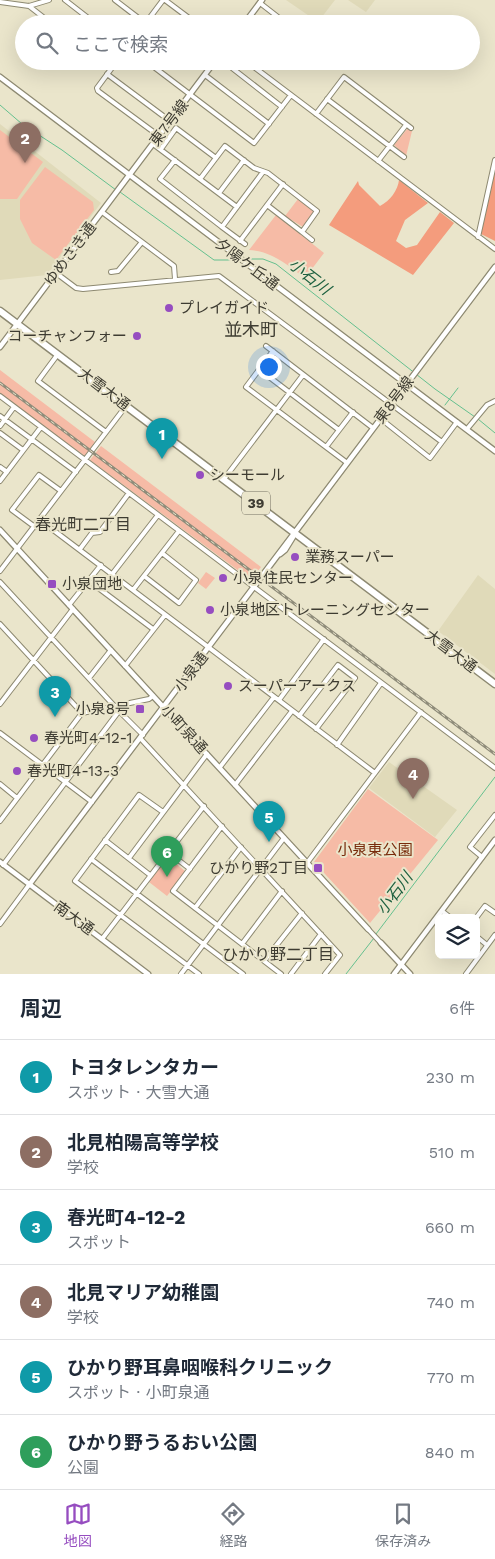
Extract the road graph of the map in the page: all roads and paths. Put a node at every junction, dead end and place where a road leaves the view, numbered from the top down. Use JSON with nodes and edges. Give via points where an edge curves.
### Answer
{"nodes":[{"id":1,"x":49,"y":0,"type":"edge"},
{"id":2,"x":65,"y":0,"type":"edge"},
{"id":3,"x":115,"y":0,"type":"edge"},
{"id":4,"x":164,"y":0,"type":"edge"},
{"id":5,"x":0,"y":2,"type":"edge"},
{"id":6,"x":261,"y":2,"type":"edge"},
{"id":7,"x":29,"y":6,"type":"junction"},
{"id":8,"x":40,"y":15,"type":"edge"},
{"id":9,"x":84,"y":15,"type":"edge"},
{"id":10,"x":136,"y":15,"type":"edge"},
{"id":11,"x":152,"y":15,"type":"edge"},
{"id":12,"x":185,"y":15,"type":"edge"},
{"id":13,"x":251,"y":15,"type":"edge"},
{"id":14,"x":276,"y":15,"type":"edge"},
{"id":15,"x":110,"y":70,"type":"edge"},
{"id":16,"x":158,"y":70,"type":"edge"},
{"id":17,"x":208,"y":70,"type":"edge"},
{"id":18,"x":235,"y":70,"type":"edge"},
{"id":19,"x":258,"y":70,"type":"edge"},
{"id":20,"x":107,"y":74,"type":"junction"},
{"id":21,"x":204,"y":76,"type":"junction"},
{"id":22,"x":0,"y":77,"type":"edge"},
{"id":23,"x":190,"y":95,"type":"junction"},
{"id":24,"x":291,"y":95,"type":"junction"},
{"id":25,"x":327,"y":99,"type":"junction"},
{"id":26,"x":282,"y":107,"type":"junction"},
{"id":27,"x":316,"y":114,"type":"junction"},
{"id":28,"x":170,"y":121,"type":"junction"},
{"id":29,"x":269,"y":124,"type":"junction"},
{"id":30,"x":406,"y":125,"type":"junction"},
{"id":31,"x":410,"y":128,"type":"dead end"},
{"id":32,"x":159,"y":136,"type":"junction"},
{"id":33,"x":153,"y":144,"type":"junction"},
{"id":34,"x":390,"y":146,"type":"junction"},
{"id":35,"x":161,"y":149,"type":"junction"},
{"id":36,"x":404,"y":157,"type":"dead end"},
{"id":37,"x":216,"y":158,"type":"junction"},
{"id":38,"x":175,"y":160,"type":"junction"},
{"id":39,"x":244,"y":160,"type":"junction"},
{"id":40,"x":495,"y":160,"type":"edge"},
{"id":41,"x":378,"y":161,"type":"junction"},
{"id":42,"x":263,"y":172,"type":"junction"},
{"id":43,"x":129,"y":175,"type":"junction"},
{"id":44,"x":200,"y":179,"type":"junction"},
{"id":45,"x":123,"y":183,"type":"joint"},
{"id":46,"x":283,"y":184,"type":"junction"},
{"id":47,"x":219,"y":193,"type":"junction"},
{"id":48,"x":267,"y":205,"type":"junction"},
{"id":49,"x":237,"y":207,"type":"junction"},
{"id":50,"x":102,"y":212,"type":"junction"},
{"id":51,"x":222,"y":227,"type":"junction"},
{"id":52,"x":302,"y":232,"type":"junction"},
{"id":53,"x":478,"y":237,"type":"junction"},
{"id":54,"x":312,"y":240,"type":"dead end"},
{"id":55,"x":240,"y":241,"type":"junction"},
{"id":56,"x":142,"y":242,"type":"junction"},
{"id":57,"x":245,"y":244,"type":"dead end"},
{"id":58,"x":495,"y":249,"type":"edge"},
{"id":59,"x":495,"y":267,"type":"edge"},
{"id":60,"x":111,"y":272,"type":"dead end"},
{"id":61,"x":56,"y":273,"type":"junction"},
{"id":62,"x":175,"y":279,"type":"junction"},
{"id":63,"x":0,"y":311,"type":"edge"},
{"id":64,"x":17,"y":324,"type":"junction"},
{"id":65,"x":266,"y":346,"type":"dead end"},
{"id":66,"x":0,"y":347,"type":"edge"},
{"id":67,"x":273,"y":351,"type":"junction"},
{"id":68,"x":58,"y":354,"type":"junction"},
{"id":69,"x":260,"y":370,"type":"junction"},
{"id":70,"x":303,"y":375,"type":"junction"},
{"id":71,"x":406,"y":384,"type":"junction"},
{"id":72,"x":290,"y":392,"type":"junction"},
{"id":73,"x":0,"y":396,"type":"edge"},
{"id":74,"x":495,"y":401,"type":"edge"},
{"id":75,"x":391,"y":404,"type":"junction"},
{"id":76,"x":126,"y":406,"type":"junction"},
{"id":77,"x":14,"y":407,"type":"junction"},
{"id":78,"x":277,"y":410,"type":"junction"},
{"id":79,"x":352,"y":412,"type":"junction"},
{"id":80,"x":0,"y":416,"type":"edge"},
{"id":81,"x":381,"y":418,"type":"junction"},
{"id":82,"x":5,"y":419,"type":"junction"},
{"id":83,"x":457,"y":422,"type":"junction"},
{"id":84,"x":0,"y":426,"type":"edge"},
{"id":85,"x":41,"y":427,"type":"junction"},
{"id":86,"x":373,"y":428,"type":"junction"},
{"id":87,"x":467,"y":429,"type":"junction"},
{"id":88,"x":339,"y":430,"type":"junction"},
{"id":89,"x":106,"y":432,"type":"junction"},
{"id":90,"x":0,"y":433,"type":"edge"},
{"id":91,"x":32,"y":439,"type":"junction"},
{"id":92,"x":442,"y":442,"type":"junction"},
{"id":93,"x":326,"y":447,"type":"junction"},
{"id":94,"x":23,"y":450,"type":"junction"},
{"id":95,"x":495,"y":450,"type":"edge"},
{"id":96,"x":86,"y":460,"type":"junction"},
{"id":97,"x":346,"y":462,"type":"junction"},
{"id":98,"x":0,"y":467,"type":"edge"},
{"id":99,"x":7,"y":472,"type":"junction"},
{"id":100,"x":76,"y":472,"type":"junction"},
{"id":101,"x":224,"y":479,"type":"junction"},
{"id":102,"x":0,"y":481,"type":"edge"},
{"id":103,"x":61,"y":492,"type":"junction"},
{"id":104,"x":128,"y":493,"type":"junction"},
{"id":105,"x":158,"y":514,"type":"junction"},
{"id":106,"x":40,"y":520,"type":"junction"},
{"id":107,"x":35,"y":527,"type":"junction"},
{"id":108,"x":0,"y":530,"type":"edge"},
{"id":109,"x":179,"y":531,"type":"junction"},
{"id":110,"x":295,"y":533,"type":"junction"},
{"id":111,"x":18,"y":549,"type":"junction"},
{"id":112,"x":80,"y":549,"type":"junction"},
{"id":113,"x":162,"y":553,"type":"junction"},
{"id":114,"x":101,"y":565,"type":"junction"},
{"id":115,"x":0,"y":572,"type":"edge"},
{"id":116,"x":112,"y":573,"type":"junction"},
{"id":117,"x":144,"y":576,"type":"junction"},
{"id":118,"x":89,"y":581,"type":"junction"},
{"id":119,"x":0,"y":582,"type":"edge"},
{"id":120,"x":254,"y":588,"type":"junction"},
{"id":121,"x":133,"y":590,"type":"junction"},
{"id":122,"x":69,"y":605,"type":"junction"},
{"id":123,"x":73,"y":609,"type":"junction"},
{"id":124,"x":165,"y":614,"type":"junction"},
{"id":125,"x":0,"y":624,"type":"edge"},
{"id":126,"x":153,"y":629,"type":"junction"},
{"id":127,"x":52,"y":637,"type":"junction"},
{"id":128,"x":324,"y":639,"type":"junction"},
{"id":129,"x":209,"y":648,"type":"junction"},
{"id":130,"x":111,"y":650,"type":"junction"},
{"id":131,"x":34,"y":661,"type":"junction"},
{"id":132,"x":126,"y":666,"type":"junction"},
{"id":133,"x":89,"y":678,"type":"junction"},
{"id":134,"x":381,"y":683,"type":"junction"},
{"id":135,"x":495,"y":684,"type":"edge"},
{"id":136,"x":153,"y":696,"type":"junction"},
{"id":137,"x":274,"y":697,"type":"junction"},
{"id":138,"x":278,"y":700,"type":"junction"},
{"id":139,"x":0,"y":704,"type":"edge"},
{"id":140,"x":115,"y":706,"type":"junction"},
{"id":141,"x":164,"y":708,"type":"junction"},
{"id":142,"x":119,"y":711,"type":"junction"},
{"id":143,"x":292,"y":711,"type":"junction"},
{"id":144,"x":421,"y":712,"type":"junction"},
{"id":145,"x":82,"y":713,"type":"junction"},
{"id":146,"x":300,"y":716,"type":"junction"},
{"id":147,"x":316,"y":729,"type":"junction"},
{"id":148,"x":0,"y":733,"type":"edge"},
{"id":149,"x":142,"y":737,"type":"junction"},
{"id":150,"x":337,"y":745,"type":"junction"},
{"id":151,"x":207,"y":754,"type":"junction"},
{"id":152,"x":42,"y":764,"type":"junction"},
{"id":153,"x":220,"y":767,"type":"junction"},
{"id":154,"x":494,"y":767,"type":"edge"},
{"id":155,"x":375,"y":773,"type":"junction"},
{"id":156,"x":65,"y":782,"type":"junction"},
{"id":157,"x":0,"y":784,"type":"edge"},
{"id":158,"x":235,"y":785,"type":"junction"},
{"id":159,"x":184,"y":786,"type":"junction"},
{"id":160,"x":17,"y":798,"type":"junction"},
{"id":161,"x":92,"y":802,"type":"junction"},
{"id":162,"x":204,"y":806,"type":"junction"},
{"id":163,"x":163,"y":812,"type":"junction"},
{"id":164,"x":495,"y":815,"type":"edge"},
{"id":165,"x":0,"y":821,"type":"edge"},
{"id":166,"x":222,"y":826,"type":"junction"},
{"id":167,"x":284,"y":838,"type":"junction"},
{"id":168,"x":105,"y":840,"type":"junction"},
{"id":169,"x":495,"y":840,"type":"edge"},
{"id":170,"x":241,"y":847,"type":"junction"},
{"id":171,"x":168,"y":852,"type":"junction"},
{"id":172,"x":482,"y":857,"type":"junction"},
{"id":173,"x":129,"y":858,"type":"junction"},
{"id":174,"x":91,"y":859,"type":"junction"},
{"id":175,"x":307,"y":862,"type":"junction"},
{"id":176,"x":2,"y":864,"type":"edge"},
{"id":177,"x":261,"y":868,"type":"junction"},
{"id":178,"x":190,"y":869,"type":"junction"},
{"id":179,"x":150,"y":875,"type":"junction"},
{"id":180,"x":29,"y":885,"type":"junction"},
{"id":181,"x":282,"y":891,"type":"junction"},
{"id":182,"x":136,"y":893,"type":"junction"},
{"id":183,"x":195,"y":908,"type":"junction"},
{"id":184,"x":442,"y":911,"type":"junction"},
{"id":185,"x":302,"y":913,"type":"junction"},
{"id":186,"x":495,"y":913,"type":"edge"},
{"id":187,"x":120,"y":914,"type":"junction"},
{"id":188,"x":446,"y":914,"type":"edge"},
{"id":189,"x":479,"y":914,"type":"edge"},
{"id":190,"x":0,"y":924,"type":"edge"},
{"id":191,"x":218,"y":925,"type":"junction"},
{"id":192,"x":368,"y":929,"type":"joint"},
{"id":193,"x":321,"y":934,"type":"junction"},
{"id":194,"x":495,"y":935,"type":"edge"},
{"id":195,"x":102,"y":939,"type":"junction"},
{"id":196,"x":480,"y":939,"type":"edge"},
{"id":197,"x":381,"y":943,"type":"joint"},
{"id":198,"x":204,"y":944,"type":"junction"},
{"id":199,"x":242,"y":944,"type":"junction"},
{"id":200,"x":487,"y":945,"type":"junction"},
{"id":201,"x":264,"y":961,"type":"junction"},
{"id":202,"x":187,"y":965,"type":"junction"},
{"id":203,"x":401,"y":965,"type":"junction"},
{"id":204,"x":148,"y":974,"type":"edge"},
{"id":205,"x":181,"y":974,"type":"edge"},
{"id":206,"x":199,"y":974,"type":"edge"},
{"id":207,"x":243,"y":974,"type":"edge"},
{"id":208,"x":282,"y":974,"type":"edge"},
{"id":209,"x":291,"y":974,"type":"edge"},
{"id":210,"x":325,"y":974,"type":"edge"},
{"id":211,"x":394,"y":974,"type":"edge"},
{"id":212,"x":410,"y":974,"type":"edge"},
{"id":213,"x":466,"y":974,"type":"edge"}],
"edges":[{"from":1,"to":7,"type":"street"},
{"from":2,"to":9,"type":"street"},
{"from":3,"to":10,"type":"street"},
{"from":4,"to":11,"type":"street"},
{"from":4,"to":12,"type":"street"},
{"from":5,"to":7,"type":"street"},
{"from":6,"to":13,"type":"street"},
{"from":6,"to":14,"type":"street"},
{"from":7,"to":8,"type":"street"},
{"from":15,"to":20,"type":"street"},
{"from":16,"to":23,"type":"street"},
{"from":17,"to":21,"type":"street","name":"東7号線"},
{"from":18,"to":26,"type":"street"},
{"from":19,"to":24,"type":"street"},
{"from":20,"to":28,"type":"street"},
{"from":20,"to":32,"type":"street","via":[[97,88],[98,92]]},
{"from":21,"to":23,"type":"street","name":"東7号線"},
{"from":21,"to":29,"type":"street"},
{"from":22,"to":43,"type":"street","name":"夕陽ケ丘通"},
{"from":23,"to":28,"type":"street","name":"東7号線"},
{"from":23,"to":29,"type":"street","via":[[254,143]]},
{"from":24,"to":26,"type":"street"},
{"from":24,"to":27,"type":"street"},
{"from":25,"to":27,"type":"street"},
{"from":25,"to":30,"type":"street","via":[[344,76]]},
{"from":25,"to":34,"type":"street"},
{"from":26,"to":29,"type":"street"},
{"from":27,"to":41,"type":"street"},
{"from":28,"to":32,"type":"street","name":"東7号線"},
{"from":30,"to":31,"type":"street"},
{"from":30,"to":34,"type":"street"},
{"from":32,"to":33,"type":"street","name":"東7号線"},
{"from":33,"to":35,"type":"street"},
{"from":33,"to":43,"type":"street","name":"東7号線"},
{"from":34,"to":36,"type":"street"},
{"from":34,"to":41,"type":"street"},
{"from":35,"to":37,"type":"street","via":[[176,128]]},
{"from":35,"to":38,"type":"street"},
{"from":37,"to":39,"type":"street","via":[[225,146]]},
{"from":37,"to":44,"type":"street"},
{"from":38,"to":44,"type":"street"},
{"from":38,"to":51,"type":"street","via":[[160,179]]},
{"from":39,"to":42,"type":"street"},
{"from":39,"to":47,"type":"street"},
{"from":40,"to":53,"type":"street"},
{"from":41,"to":53,"type":"street"},
{"from":42,"to":46,"type":"street"},
{"from":42,"to":49,"type":"street"},
{"from":43,"to":45,"type":"street","name":"東7号線"},
{"from":43,"to":71,"type":"street","name":"夕陽ケ丘通"},
{"from":44,"to":47,"type":"street"},
{"from":45,"to":50,"type":"street","name":"ゆめさき通"},
{"from":46,"to":48,"type":"street"},
{"from":46,"to":52,"type":"street","via":[[317,211]]},
{"from":47,"to":49,"type":"street"},
{"from":48,"to":52,"type":"street"},
{"from":48,"to":55,"type":"street"},
{"from":49,"to":51,"type":"street"},
{"from":50,"to":56,"type":"street"},
{"from":50,"to":61,"type":"street","name":"ゆめさき通"},
{"from":51,"to":55,"type":"street"},
{"from":52,"to":54,"type":"street"},
{"from":53,"to":58,"type":"street"},
{"from":55,"to":57,"type":"street"},
{"from":56,"to":60,"type":"street","via":[[118,271]]},
{"from":56,"to":62,"type":"street","via":[[174,266]]},
{"from":59,"to":71,"type":"street","name":"東8号線"},
{"from":61,"to":62,"type":"street","via":[[76,288],[83,289]]},
{"from":61,"to":64,"type":"street","name":"ゆめさき通"},
{"from":62,"to":75,"type":"street","via":[[212,275],[224,279]]},
{"from":63,"to":64,"type":"highway","name":"大雪大通","number":"39"},
{"from":64,"to":66,"type":"street","name":"ゆめさき通"},
{"from":64,"to":68,"type":"highway","name":"大雪大通","number":"39"},
{"from":65,"to":67,"type":"street"},
{"from":67,"to":69,"type":"street"},
{"from":67,"to":70,"type":"street"},
{"from":68,"to":76,"type":"highway","name":"大雪大通","number":"39"},
{"from":68,"to":89,"type":"street","via":[[38,381]]},
{"from":69,"to":72,"type":"street"},
{"from":69,"to":78,"type":"street","via":[[246,388]]},
{"from":70,"to":72,"type":"street"},
{"from":70,"to":79,"type":"street"},
{"from":71,"to":75,"type":"street","name":"東8号線"},
{"from":71,"to":83,"type":"street","name":"夕陽ケ丘通"},
{"from":72,"to":78,"type":"street"},
{"from":72,"to":88,"type":"street"},
{"from":73,"to":77,"type":"street"},
{"from":74,"to":87,"type":"street","via":[[482,409]]},
{"from":75,"to":81,"type":"street","name":"東8号線"},
{"from":75,"to":92,"type":"street"},
{"from":76,"to":89,"type":"street"},
{"from":76,"to":101,"type":"highway","name":"大雪大通","number":"39"},
{"from":77,"to":82,"type":"street"},
{"from":77,"to":85,"type":"street"},
{"from":78,"to":93,"type":"street"},
{"from":78,"to":101,"type":"street"},
{"from":79,"to":86,"type":"street"},
{"from":79,"to":88,"type":"street"},
{"from":80,"to":82,"type":"street"},
{"from":81,"to":86,"type":"street","name":"東8号線"},
{"from":81,"to":92,"type":"street","via":[[430,458]]},
{"from":82,"to":84,"type":"street"},
{"from":82,"to":91,"type":"street"},
{"from":83,"to":87,"type":"street","name":"夕陽ケ丘通"},
{"from":83,"to":92,"type":"street"},
{"from":85,"to":91,"type":"street"},
{"from":85,"to":96,"type":"street"},
{"from":86,"to":97,"type":"street","name":"東8号線"},
{"from":87,"to":95,"type":"street","name":"夕陽ケ丘通"},
{"from":88,"to":93,"type":"street"},
{"from":89,"to":96,"type":"street"},
{"from":90,"to":94,"type":"street"},
{"from":91,"to":94,"type":"street"},
{"from":91,"to":100,"type":"street"},
{"from":93,"to":97,"type":"street"},
{"from":94,"to":99,"type":"street"},
{"from":96,"to":100,"type":"street"},
{"from":96,"to":104,"type":"street"},
{"from":97,"to":110,"type":"street","name":"東8号線"},
{"from":98,"to":99,"type":"street"},
{"from":99,"to":102,"type":"street"},
{"from":100,"to":103,"type":"street"},
{"from":101,"to":110,"type":"highway","name":"大雪大通","number":"39"},
{"from":103,"to":106,"type":"street"},
{"from":103,"to":107,"type":"street","via":[[38,475],[12,510]]},
{"from":104,"to":105,"type":"street"},
{"from":104,"to":112,"type":"street","via":[[100,532],[92,533]]},
{"from":105,"to":109,"type":"street"},
{"from":105,"to":116,"type":"street"},
{"from":106,"to":107,"type":"street"},
{"from":106,"to":112,"type":"street"},
{"from":107,"to":111,"type":"street"},
{"from":108,"to":111,"type":"street","name":"小町泉通"},
{"from":109,"to":113,"type":"street"},
{"from":109,"to":120,"type":"street"},
{"from":110,"to":120,"type":"street","name":"小泉通"},
{"from":110,"to":135,"type":"highway","name":"大雪大通","number":"39"},
{"from":111,"to":115,"type":"street"},
{"from":111,"to":122,"type":"street","name":"小町泉通"},
{"from":112,"to":114,"type":"street"},
{"from":113,"to":117,"type":"street"},
{"from":113,"to":117,"type":"street","via":[[196,580],[179,603]]},
{"from":114,"to":116,"type":"street"},
{"from":114,"to":118,"type":"street"},
{"from":116,"to":121,"type":"street"},
{"from":117,"to":121,"type":"street"},
{"from":118,"to":122,"type":"street"},
{"from":118,"to":126,"type":"street"},
{"from":119,"to":127,"type":"street"},
{"from":120,"to":128,"type":"street"},
{"from":120,"to":129,"type":"street","name":"小泉通"},
{"from":121,"to":124,"type":"street"},
{"from":122,"to":123,"type":"street","name":"小町泉通"},
{"from":123,"to":127,"type":"street"},
{"from":123,"to":130,"type":"street","name":"小町泉通"},
{"from":124,"to":126,"type":"street"},
{"from":124,"to":129,"type":"street"},
{"from":125,"to":131,"type":"street"},
{"from":126,"to":132,"type":"street"},
{"from":127,"to":131,"type":"street"},
{"from":127,"to":133,"type":"street"},
{"from":128,"to":134,"type":"street"},
{"from":128,"to":138,"type":"street"},
{"from":129,"to":137,"type":"street"},
{"from":129,"to":141,"type":"street","name":"小泉通"},
{"from":130,"to":132,"type":"street","name":"小町泉通"},
{"from":130,"to":133,"type":"street"},
{"from":131,"to":139,"type":"street"},
{"from":131,"to":145,"type":"street"},
{"from":132,"to":136,"type":"street","name":"小町泉通"},
{"from":133,"to":140,"type":"street"},
{"from":134,"to":144,"type":"street"},
{"from":134,"to":150,"type":"street"},
{"from":136,"to":140,"type":"street","via":[[149,700]]},
{"from":136,"to":141,"type":"street","name":"小町泉通"},
{"from":137,"to":138,"type":"street"},
{"from":137,"to":153,"type":"street"},
{"from":138,"to":143,"type":"street"},
{"from":140,"to":142,"type":"street"},
{"from":140,"to":145,"type":"street"},
{"from":141,"to":149,"type":"street","name":"小泉通"},
{"from":141,"to":151,"type":"street","name":"小町泉通"},
{"from":142,"to":149,"type":"street"},
{"from":142,"to":156,"type":"street"},
{"from":143,"to":146,"type":"street"},
{"from":143,"to":158,"type":"street"},
{"from":144,"to":154,"type":"street"},
{"from":144,"to":155,"type":"street"},
{"from":145,"to":152,"type":"street"},
{"from":146,"to":147,"type":"street"},
{"from":146,"to":147,"type":"street","via":[[338,665],[356,678]]},
{"from":147,"to":150,"type":"street"},
{"from":148,"to":152,"type":"street"},
{"from":149,"to":159,"type":"street"},
{"from":149,"to":161,"type":"street","name":"小泉通"},
{"from":150,"to":155,"type":"street"},
{"from":151,"to":153,"type":"street","name":"小町泉通"},
{"from":151,"to":159,"type":"street"},
{"from":152,"to":156,"type":"street"},
{"from":152,"to":160,"type":"street"},
{"from":153,"to":158,"type":"street","name":"小町泉通"},
{"from":155,"to":175,"type":"street"},
{"from":156,"to":161,"type":"street"},
{"from":156,"to":176,"type":"street"},
{"from":157,"to":160,"type":"street"},
{"from":158,"to":167,"type":"street","name":"小町泉通"},
{"from":159,"to":162,"type":"street"},
{"from":159,"to":163,"type":"street"},
{"from":160,"to":165,"type":"street"},
{"from":161,"to":180,"type":"street","name":"小泉通"},
{"from":162,"to":166,"type":"street"},
{"from":162,"to":171,"type":"street"},
{"from":163,"to":168,"type":"street","via":[[139,795]]},
{"from":163,"to":173,"type":"street"},
{"from":164,"to":172,"type":"street","via":[[470,847]]},
{"from":166,"to":170,"type":"street"},
{"from":166,"to":178,"type":"street"},
{"from":167,"to":175,"type":"street","name":"小町泉通"},
{"from":167,"to":177,"type":"street"},
{"from":168,"to":173,"type":"street"},
{"from":168,"to":174,"type":"street"},
{"from":169,"to":172,"type":"street"},
{"from":170,"to":177,"type":"street"},
{"from":170,"to":183,"type":"street"},
{"from":171,"to":178,"type":"street"},
{"from":171,"to":179,"type":"street"},
{"from":172,"to":184,"type":"street"},
{"from":173,"to":179,"type":"street"},
{"from":174,"to":182,"type":"street"},
{"from":174,"to":187,"type":"street","via":[[75,881]]},
{"from":175,"to":192,"type":"street","name":"小町泉通"},
{"from":176,"to":180,"type":"street","name":"南大通"},
{"from":177,"to":181,"type":"street"},
{"from":177,"to":191,"type":"street"},
{"from":178,"to":183,"type":"street","via":[[173,891]]},
{"from":179,"to":182,"type":"street"},
{"from":180,"to":190,"type":"street"},
{"from":180,"to":195,"type":"street","name":"南大通"},
{"from":181,"to":185,"type":"street"},
{"from":181,"to":199,"type":"street"},
{"from":182,"to":187,"type":"street"},
{"from":182,"to":198,"type":"street"},
{"from":183,"to":191,"type":"street"},
{"from":184,"to":188,"type":"street"},
{"from":184,"to":203,"type":"street"},
{"from":185,"to":193,"type":"street"},
{"from":185,"to":201,"type":"street"},
{"from":186,"to":189,"type":"street","via":[[486,906]]},
{"from":187,"to":195,"type":"street"},
{"from":187,"to":202,"type":"street"},
{"from":191,"to":198,"type":"street"},
{"from":191,"to":199,"type":"street"},
{"from":192,"to":197,"type":"street"},
{"from":193,"to":209,"type":"street"},
{"from":193,"to":210,"type":"street","via":[[340,955]]},
{"from":194,"to":200,"type":"street"},
{"from":195,"to":204,"type":"street","name":"南大通"},
{"from":196,"to":200,"type":"street"},
{"from":197,"to":203,"type":"street"},
{"from":198,"to":202,"type":"street"},
{"from":198,"to":207,"type":"street"},
{"from":199,"to":201,"type":"street"},
{"from":200,"to":213,"type":"street"},
{"from":201,"to":208,"type":"street"},
{"from":202,"to":205,"type":"street"},
{"from":202,"to":206,"type":"street"},
{"from":203,"to":211,"type":"street"},
{"from":203,"to":212,"type":"street"}]}
